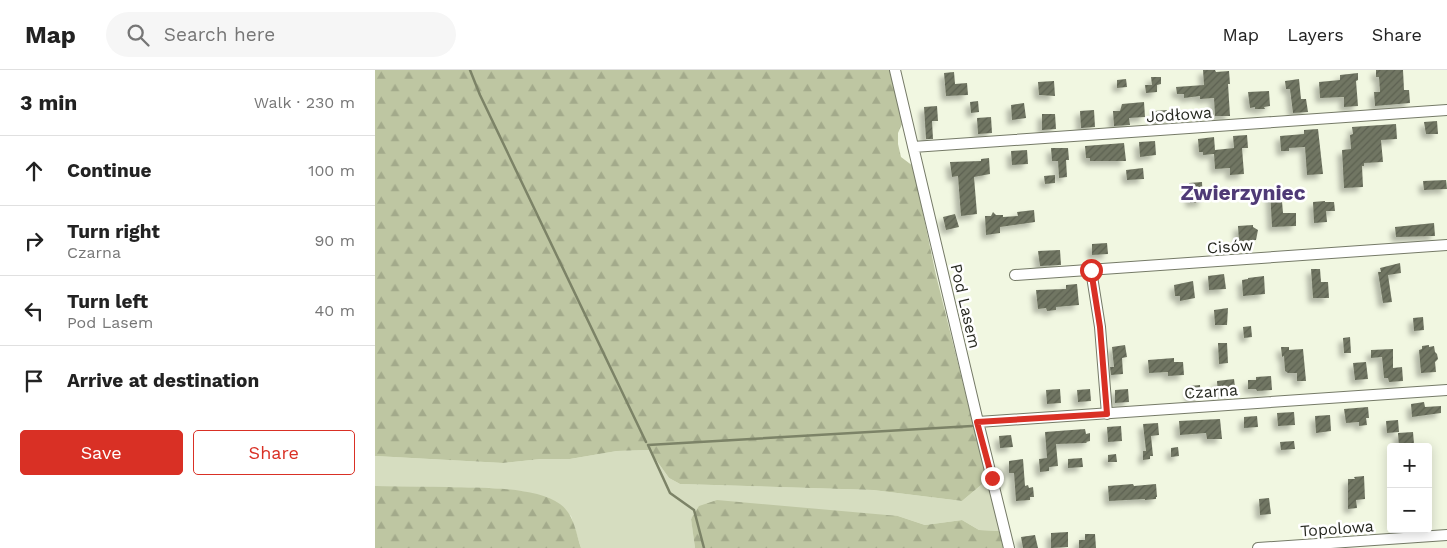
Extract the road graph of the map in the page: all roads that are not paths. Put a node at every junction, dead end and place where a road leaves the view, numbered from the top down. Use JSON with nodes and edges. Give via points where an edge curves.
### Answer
{"nodes":[{"id":1,"x":895,"y":70,"type":"edge"},
{"id":2,"x":1447,"y":110,"type":"edge"},
{"id":3,"x":913,"y":148,"type":"junction"},
{"id":4,"x":1447,"y":245,"type":"edge"},
{"id":5,"x":1091,"y":270,"type":"junction"},
{"id":6,"x":1015,"y":275,"type":"dead end"},
{"id":7,"x":1447,"y":390,"type":"edge"},
{"id":8,"x":1107,"y":414,"type":"junction"},
{"id":9,"x":977,"y":422,"type":"junction"},
{"id":10,"x":1447,"y":535,"type":"edge"},
{"id":11,"x":1009,"y":548,"type":"edge"},
{"id":12,"x":1258,"y":548,"type":"edge"}],
"edges":[{"from":1,"to":3,"type":"street","name":"Pod Lasem"},
{"from":2,"to":3,"type":"street","name":"Jodłowa"},
{"from":3,"to":9,"type":"street","name":"Pod Lasem"},
{"from":4,"to":5,"type":"street","name":"Cisów"},
{"from":5,"to":6,"type":"street","name":"Cisów"},
{"from":5,"to":8,"type":"street","via":[[1100,327]]},
{"from":7,"to":8,"type":"street","name":"Czarna"},
{"from":8,"to":9,"type":"street","name":"Czarna"},
{"from":9,"to":11,"type":"street","name":"Pod Lasem"},
{"from":10,"to":12,"type":"street","name":"Topolowa"}]}
